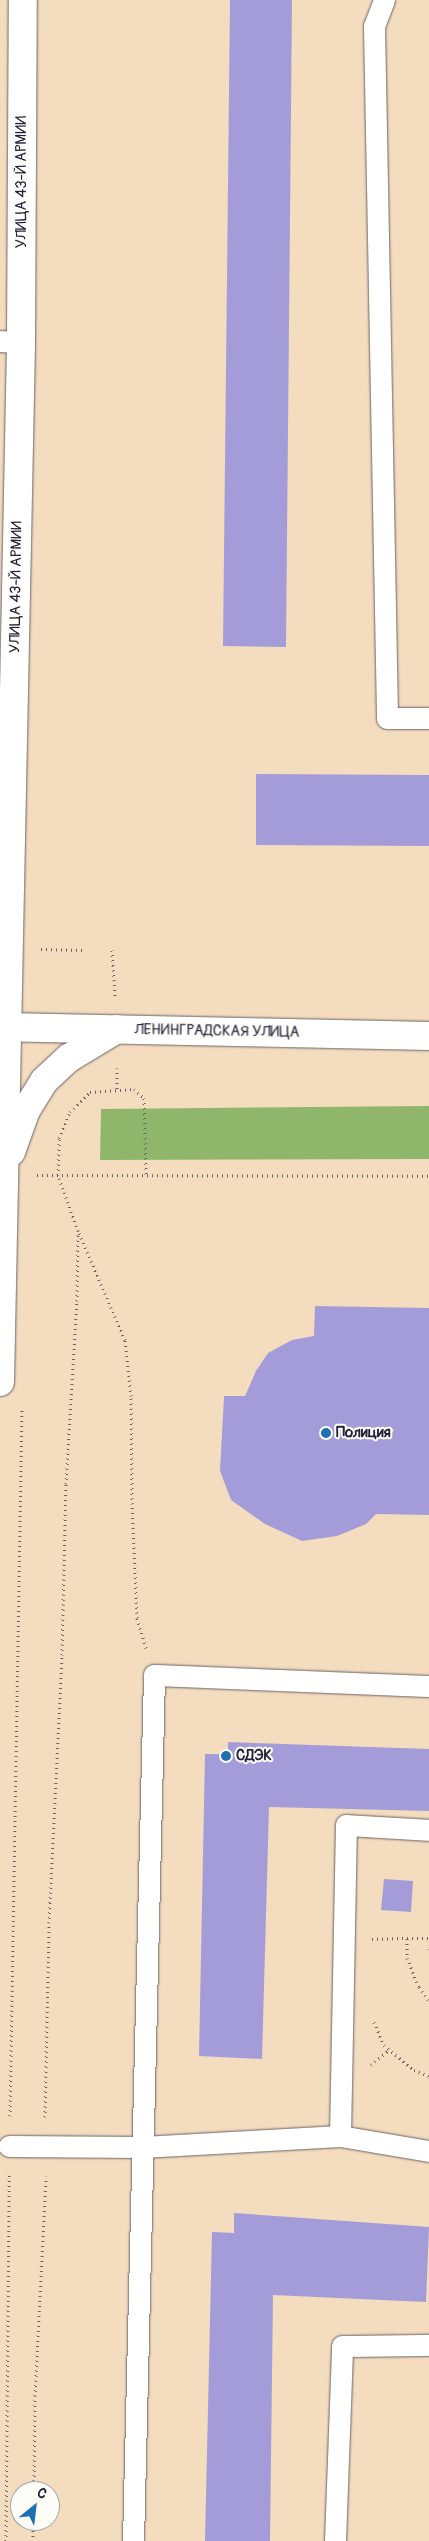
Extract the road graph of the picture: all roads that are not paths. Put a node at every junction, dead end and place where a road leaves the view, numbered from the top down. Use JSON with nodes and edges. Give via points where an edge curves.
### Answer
{"nodes":[{"id":1,"x":23,"y":0,"type":"edge"},
{"id":2,"x":384,"y":0,"type":"edge"},
{"id":3,"x":11,"y":341,"type":"edge"},
{"id":4,"x":429,"y":718,"type":"edge"},
{"id":5,"x":3,"y":1027,"type":"edge"},
{"id":6,"x":117,"y":1029,"type":"junction"},
{"id":7,"x":429,"y":1036,"type":"edge"},
{"id":8,"x":4,"y":1174,"type":"junction"},
{"id":9,"x":0,"y":1382,"type":"edge"},
{"id":10,"x":429,"y":1686,"type":"edge"},
{"id":11,"x":429,"y":1830,"type":"edge"},
{"id":12,"x":340,"y":2136,"type":"junction"},
{"id":13,"x":3,"y":2146,"type":"edge"},
{"id":14,"x":142,"y":2147,"type":"junction"},
{"id":15,"x":429,"y":2152,"type":"edge"},
{"id":16,"x":429,"y":2345,"type":"edge"},
{"id":17,"x":133,"y":2541,"type":"edge"},
{"id":18,"x":335,"y":2541,"type":"edge"}],
"edges":[{"from":1,"to":3,"type":"street","name":"УЛИЦА 43-Й АРМИИ"},
{"from":2,"to":4,"type":"lane","via":[[374,26],[388,718]]},
{"from":3,"to":5,"type":"street","name":"УЛИЦА 43-Й АРМИИ"},
{"from":5,"to":6,"type":"street","name":"ЛЕНИНГРАДСКАЯ УЛИЦА"},
{"from":5,"to":8,"type":"street","name":"УЛИЦА 43-Й АРМИИ"},
{"from":6,"to":7,"type":"street","name":"ЛЕНИНГРАДСКАЯ УЛИЦА"},
{"from":6,"to":8,"type":"street","name":"УЛИЦА 43-Й АРМИИ","via":[[69,1058],[44,1081],[26,1110]]},
{"from":8,"to":9,"type":"street","name":"УЛИЦА 43-Й АРМИИ"},
{"from":10,"to":14,"type":"lane","via":[[154,1675]]},
{"from":11,"to":12,"type":"lane","via":[[346,1825]]},
{"from":12,"to":14,"type":"lane"},
{"from":12,"to":15,"type":"lane"},
{"from":13,"to":14,"type":"lane"},
{"from":14,"to":17,"type":"lane"},
{"from":16,"to":18,"type":"lane","via":[[342,2346]]}]}
